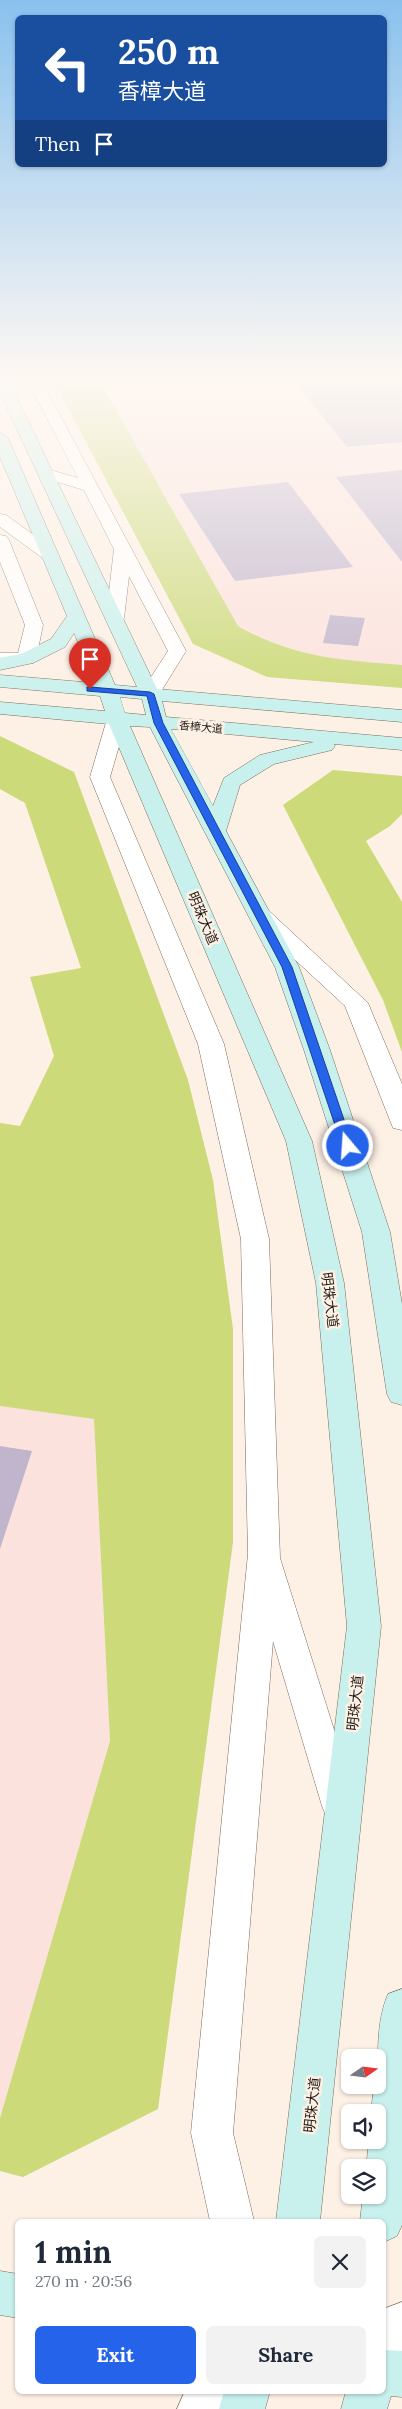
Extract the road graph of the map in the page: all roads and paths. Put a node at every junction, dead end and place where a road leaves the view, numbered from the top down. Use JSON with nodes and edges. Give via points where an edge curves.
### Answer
{"nodes":[{"id":1,"x":21,"y":488,"type":"edge"},
{"id":2,"x":54,"y":488,"type":"edge"},
{"id":3,"x":92,"y":488,"type":"edge"},
{"id":4,"x":0,"y":519,"type":"edge"},
{"id":5,"x":0,"y":540,"type":"edge"},
{"id":6,"x":123,"y":549,"type":"junction"},
{"id":7,"x":50,"y":556,"type":"junction"},
{"id":8,"x":76,"y":616,"type":"junction"},
{"id":9,"x":115,"y":618,"type":"junction"},
{"id":10,"x":0,"y":659,"type":"edge"},
{"id":11,"x":26,"y":659,"type":"junction"},
{"id":12,"x":0,"y":664,"type":"edge"},
{"id":13,"x":0,"y":681,"type":"edge"},
{"id":14,"x":150,"y":694,"type":"junction"},
{"id":15,"x":112,"y":705,"type":"junction"},
{"id":16,"x":0,"y":708,"type":"edge"},
{"id":17,"x":402,"y":716,"type":"edge"},
{"id":18,"x":158,"y":723,"type":"junction"},
{"id":19,"x":369,"y":741,"type":"junction"},
{"id":20,"x":402,"y":744,"type":"edge"},
{"id":21,"x":216,"y":831,"type":"junction"},
{"id":22,"x":260,"y":915,"type":"junction"},
{"id":23,"x":402,"y":1122,"type":"edge"},
{"id":24,"x":402,"y":1394,"type":"edge"},
{"id":25,"x":264,"y":1554,"type":"junction"},
{"id":26,"x":343,"y":1815,"type":"junction"},
{"id":27,"x":402,"y":2008,"type":"edge"},
{"id":28,"x":232,"y":2219,"type":"edge"},
{"id":29,"x":298,"y":2219,"type":"edge"},
{"id":30,"x":382,"y":2219,"type":"edge"},
{"id":31,"x":0,"y":2293,"type":"edge"},
{"id":32,"x":15,"y":2296,"type":"edge"},
{"id":33,"x":402,"y":2324,"type":"edge"},
{"id":34,"x":386,"y":2352,"type":"edge"},
{"id":35,"x":386,"y":2373,"type":"edge"},
{"id":36,"x":402,"y":2374,"type":"edge"},
{"id":37,"x":215,"y":2394,"type":"edge"},
{"id":38,"x":246,"y":2394,"type":"edge"},
{"id":39,"x":367,"y":2394,"type":"edge"},
{"id":40,"x":380,"y":2394,"type":"edge"},
{"id":41,"x":200,"y":2409,"type":"edge"},
{"id":42,"x":242,"y":2409,"type":"edge"},
{"id":43,"x":364,"y":2409,"type":"edge"},
{"id":44,"x":384,"y":2409,"type":"edge"}],
"edges":[{"from":1,"to":7,"type":"main road","name":"明珠大道"},
{"from":2,"to":9,"type":"main road"},
{"from":3,"to":6,"type":"street"},
{"from":4,"to":7,"type":"street"},
{"from":5,"to":11,"type":"street","via":[[34,625]]},
{"from":6,"to":9,"type":"street"},
{"from":6,"to":14,"type":"street","via":[[177,651]]},
{"from":7,"to":8,"type":"main road","name":"明珠大道"},
{"from":8,"to":11,"type":"main road","via":[[58,643]]},
{"from":8,"to":15,"type":"main road","name":"明珠大道"},
{"from":9,"to":14,"type":"main road"},
{"from":10,"to":11,"type":"street"},
{"from":11,"to":12,"type":"main road"},
{"from":13,"to":15,"type":"main road","name":"香樟大道"},
{"from":14,"to":15,"type":"main road","name":"香樟大道"},
{"from":14,"to":17,"type":"main road","name":"香樟大道"},
{"from":14,"to":18,"type":"main road"},
{"from":15,"to":16,"type":"main road","name":"香樟大道"},
{"from":15,"to":18,"type":"main road","name":"香樟大道"},
{"from":15,"to":25,"type":"street","via":[[100,777],[211,1044],[254,1239]]},
{"from":15,"to":26,"type":"main road","name":"明珠大道","via":[[299,1141],[330,1283],[364,1626]]},
{"from":18,"to":19,"type":"main road","name":"香樟大道"},
{"from":18,"to":21,"type":"main road"},
{"from":19,"to":20,"type":"main road","name":"香樟大道"},
{"from":19,"to":21,"type":"main road","via":[[319,746],[266,759],[231,782]]},
{"from":21,"to":22,"type":"main road"},
{"from":22,"to":23,"type":"street","via":[[356,1003]]},
{"from":22,"to":24,"type":"main road","via":[[287,967],[376,1232]]},
{"from":25,"to":26,"type":"street"},
{"from":25,"to":28,"type":"street","via":[[212,2133]]},
{"from":26,"to":29,"type":"main road","name":"明珠大道"},
{"from":27,"to":30,"type":"main road"},
{"from":31,"to":32,"type":"main road"},
{"from":33,"to":34,"type":"street"},
{"from":35,"to":36,"type":"main road"},
{"from":37,"to":41,"type":"street"},
{"from":38,"to":42,"type":"main road"},
{"from":39,"to":43,"type":"main road"},
{"from":40,"to":44,"type":"street"}]}
